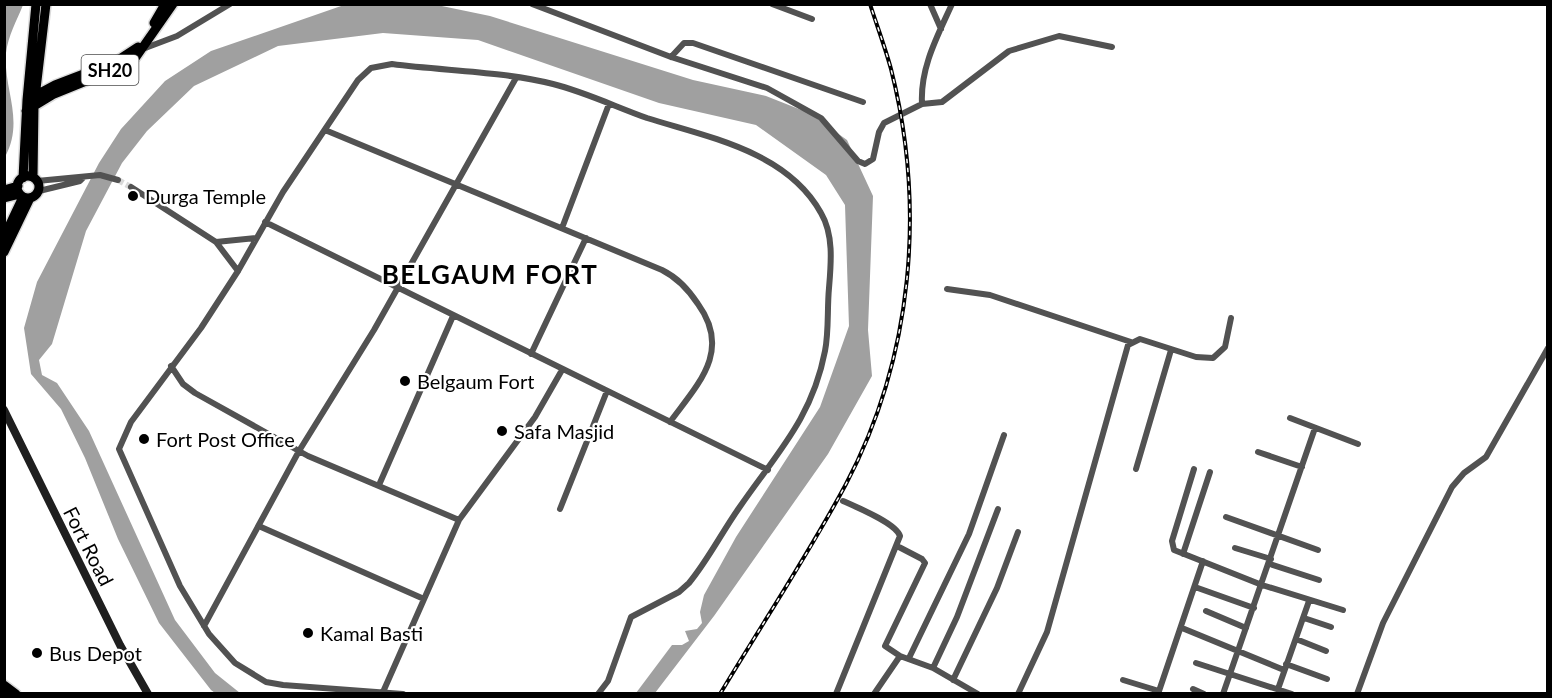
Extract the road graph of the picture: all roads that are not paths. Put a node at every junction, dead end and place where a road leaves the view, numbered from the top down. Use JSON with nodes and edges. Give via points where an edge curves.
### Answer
{"nodes":[{"id":1,"x":36,"y":4,"type":"edge"},
{"id":2,"x":46,"y":4,"type":"edge"},
{"id":3,"x":165,"y":4,"type":"edge"},
{"id":4,"x":173,"y":4,"type":"edge"},
{"id":5,"x":230,"y":4,"type":"edge"},
{"id":6,"x":532,"y":4,"type":"edge"},
{"id":7,"x":772,"y":4,"type":"edge"},
{"id":8,"x":930,"y":4,"type":"edge"},
{"id":9,"x":952,"y":4,"type":"edge"},
{"id":10,"x":219,"y":7,"type":"edge"},
{"id":11,"x":812,"y":19,"type":"dead end"},
{"id":12,"x":941,"y":29,"type":"junction"},
{"id":13,"x":1112,"y":47,"type":"dead end"},
{"id":14,"x":139,"y":50,"type":"junction"},
{"id":15,"x":671,"y":57,"type":"junction"},
{"id":16,"x":516,"y":78,"type":"junction"},
{"id":17,"x":863,"y":102,"type":"dead end"},
{"id":18,"x":31,"y":103,"type":"junction"},
{"id":19,"x":922,"y":104,"type":"junction"},
{"id":20,"x":609,"y":105,"type":"junction"},
{"id":21,"x":325,"y":130,"type":"junction"},
{"id":22,"x":84,"y":177,"type":"junction"},
{"id":23,"x":116,"y":179,"type":"tunnel mouth"},
{"id":24,"x":456,"y":184,"type":"junction"},
{"id":25,"x":26,"y":187,"type":"junction"},
{"id":26,"x":131,"y":187,"type":"tunnel mouth"},
{"id":27,"x":4,"y":190,"type":"edge"},
{"id":28,"x":39,"y":191,"type":"joint"},
{"id":29,"x":4,"y":198,"type":"edge"},
{"id":30,"x":265,"y":222,"type":"junction"},
{"id":31,"x":562,"y":228,"type":"junction"},
{"id":32,"x":5,"y":231,"type":"edge"},
{"id":33,"x":256,"y":238,"type":"junction"},
{"id":34,"x":586,"y":238,"type":"junction"},
{"id":35,"x":216,"y":242,"type":"junction"},
{"id":36,"x":4,"y":252,"type":"edge"},
{"id":37,"x":238,"y":271,"type":"junction"},
{"id":38,"x":397,"y":289,"type":"junction"},
{"id":39,"x":947,"y":289,"type":"dead end"},
{"id":40,"x":453,"y":316,"type":"junction"},
{"id":41,"x":1232,"y":318,"type":"dead end"},
{"id":42,"x":1131,"y":342,"type":"junction"},
{"id":43,"x":1548,"y":348,"type":"edge"},
{"id":44,"x":1171,"y":350,"type":"junction"},
{"id":45,"x":531,"y":354,"type":"junction"},
{"id":46,"x":171,"y":366,"type":"junction"},
{"id":47,"x":562,"y":370,"type":"junction"},
{"id":48,"x":607,"y":391,"type":"junction"},
{"id":49,"x":4,"y":410,"type":"edge"},
{"id":50,"x":1290,"y":418,"type":"dead end"},
{"id":51,"x":670,"y":422,"type":"junction"},
{"id":52,"x":4,"y":424,"type":"edge"},
{"id":53,"x":1315,"y":428,"type":"junction"},
{"id":54,"x":1004,"y":435,"type":"dead end"},
{"id":55,"x":1358,"y":444,"type":"dead end"},
{"id":56,"x":300,"y":451,"type":"junction"},
{"id":57,"x":1258,"y":452,"type":"dead end"},
{"id":58,"x":1302,"y":467,"type":"junction"},
{"id":59,"x":1136,"y":469,"type":"dead end"},
{"id":60,"x":1194,"y":469,"type":"dead end"},
{"id":61,"x":768,"y":470,"type":"junction"},
{"id":62,"x":1210,"y":472,"type":"dead end"},
{"id":63,"x":379,"y":485,"type":"junction"},
{"id":64,"x":45,"y":500,"type":"junction"},
{"id":65,"x":843,"y":501,"type":"dead end"},
{"id":66,"x":560,"y":509,"type":"dead end"},
{"id":67,"x":998,"y":509,"type":"dead end"},
{"id":68,"x":1226,"y":517,"type":"dead end"},
{"id":69,"x":459,"y":520,"type":"junction"},
{"id":70,"x":261,"y":527,"type":"junction"},
{"id":71,"x":1018,"y":532,"type":"dead end"},
{"id":72,"x":1279,"y":537,"type":"junction"},
{"id":73,"x":897,"y":546,"type":"junction"},
{"id":74,"x":1235,"y":548,"type":"dead end"},
{"id":75,"x":1318,"y":550,"type":"dead end"},
{"id":76,"x":1183,"y":554,"type":"junction"},
{"id":77,"x":1203,"y":561,"type":"junction"},
{"id":78,"x":1271,"y":562,"type":"junction"},
{"id":79,"x":1319,"y":580,"type":"dead end"},
{"id":80,"x":1262,"y":585,"type":"junction"},
{"id":81,"x":1195,"y":587,"type":"junction"},
{"id":82,"x":424,"y":599,"type":"junction"},
{"id":83,"x":1309,"y":601,"type":"junction"},
{"id":84,"x":1254,"y":608,"type":"junction"},
{"id":85,"x":1343,"y":610,"type":"dead end"},
{"id":86,"x":1206,"y":611,"type":"dead end"},
{"id":87,"x":1304,"y":618,"type":"junction"},
{"id":88,"x":204,"y":626,"type":"junction"},
{"id":89,"x":1331,"y":627,"type":"dead end"},
{"id":90,"x":1182,"y":628,"type":"junction"},
{"id":91,"x":1246,"y":628,"type":"junction"},
{"id":92,"x":1296,"y":639,"type":"junction"},
{"id":93,"x":1326,"y":651,"type":"dead end"},
{"id":94,"x":1239,"y":653,"type":"junction"},
{"id":95,"x":900,"y":656,"type":"junction"},
{"id":96,"x":909,"y":658,"type":"junction"},
{"id":97,"x":1196,"y":663,"type":"dead end"},
{"id":98,"x":1285,"y":667,"type":"junction"},
{"id":99,"x":933,"y":668,"type":"junction"},
{"id":100,"x":1230,"y":675,"type":"junction"},
{"id":101,"x":1327,"y":679,"type":"dead end"},
{"id":102,"x":954,"y":680,"type":"junction"},
{"id":103,"x":1124,"y":680,"type":"dead end"},
{"id":104,"x":4,"y":686,"type":"edge"},
{"id":105,"x":1278,"y":688,"type":"junction"},
{"id":106,"x":1193,"y":689,"type":"dead end"},
{"id":107,"x":383,"y":692,"type":"junction"},
{"id":108,"x":1159,"y":692,"type":"edge"},
{"id":109,"x":16,"y":693,"type":"edge"},
{"id":110,"x":142,"y":693,"type":"edge"},
{"id":111,"x":148,"y":693,"type":"edge"},
{"id":112,"x":403,"y":693,"type":"edge"},
{"id":113,"x":598,"y":693,"type":"edge"},
{"id":114,"x":836,"y":693,"type":"edge"},
{"id":115,"x":874,"y":693,"type":"edge"},
{"id":116,"x":978,"y":693,"type":"edge"},
{"id":117,"x":1018,"y":693,"type":"edge"},
{"id":118,"x":1204,"y":693,"type":"edge"},
{"id":119,"x":1223,"y":693,"type":"edge"},
{"id":120,"x":1292,"y":693,"type":"edge"},
{"id":121,"x":1357,"y":693,"type":"edge"}],
"edges":[{"from":1,"to":18,"type":"main road"},
{"from":2,"to":18,"type":"main road"},
{"from":3,"to":14,"type":"main road","number":"SH20"},
{"from":4,"to":14,"type":"main road","number":"SH20"},
{"from":5,"to":10,"type":"street"},
{"from":6,"to":15,"type":"street"},
{"from":7,"to":11,"type":"street"},
{"from":8,"to":12,"type":"street"},
{"from":9,"to":12,"type":"street"},
{"from":10,"to":14,"type":"street","via":[[177,36]]},
{"from":12,"to":19,"type":"street","via":[[923,74]]},
{"from":13,"to":19,"type":"street","via":[[1073,37],[1043,39],[1009,51],[942,102]]},
{"from":14,"to":18,"type":"main road","number":"SH20","via":[[55,85]]},
{"from":15,"to":17,"type":"street","via":[[687,42]]},
{"from":15,"to":19,"type":"street","via":[[766,87],[803,106],[821,118],[865,164],[873,159],[884,123]]},
{"from":16,"to":20,"type":"street","via":[[554,84]]},
{"from":16,"to":21,"type":"street","via":[[381,65],[363,74]]},
{"from":16,"to":24,"type":"street"},
{"from":18,"to":25,"type":"main road"},
{"from":20,"to":31,"type":"street"},
{"from":20,"to":61,"type":"street","via":[[748,152],[797,182],[822,213],[831,257],[825,349],[818,380],[803,416]]},
{"from":21,"to":24,"type":"street"},
{"from":21,"to":30,"type":"street"},
{"from":22,"to":23,"type":"street"},
{"from":22,"to":25,"type":"street"},
{"from":22,"to":28,"type":"street"},
{"from":24,"to":31,"type":"street"},
{"from":24,"to":38,"type":"street"},
{"from":25,"to":27,"type":"main road"},
{"from":25,"to":28,"type":"main road"},
{"from":25,"to":29,"type":"main road"},
{"from":25,"to":32,"type":"main road"},
{"from":25,"to":36,"type":"main road"},
{"from":26,"to":35,"type":"street"},
{"from":30,"to":33,"type":"street"},
{"from":30,"to":38,"type":"street"},
{"from":31,"to":34,"type":"street"},
{"from":33,"to":35,"type":"street"},
{"from":33,"to":37,"type":"street"},
{"from":34,"to":45,"type":"street"},
{"from":34,"to":51,"type":"street","via":[[672,275],[694,297],[708,321],[713,348],[710,361]]},
{"from":35,"to":37,"type":"street"},
{"from":37,"to":46,"type":"street"},
{"from":38,"to":40,"type":"street"},
{"from":38,"to":56,"type":"street"},
{"from":39,"to":42,"type":"street","via":[[1000,298]]},
{"from":40,"to":45,"type":"street"},
{"from":40,"to":63,"type":"street"},
{"from":41,"to":44,"type":"street","via":[[1225,347],[1213,358]]},
{"from":42,"to":44,"type":"street","via":[[1146,340]]},
{"from":42,"to":117,"type":"street","via":[[1047,632]]},
{"from":43,"to":121,"type":"street","via":[[1486,457],[1452,487],[1383,623]]},
{"from":44,"to":59,"type":"street"},
{"from":45,"to":47,"type":"street"},
{"from":46,"to":56,"type":"street","via":[[195,393]]},
{"from":46,"to":88,"type":"street","via":[[131,423],[119,449],[180,586]]},
{"from":47,"to":48,"type":"street"},
{"from":47,"to":69,"type":"street","via":[[536,417]]},
{"from":48,"to":51,"type":"street"},
{"from":48,"to":66,"type":"street"},
{"from":49,"to":64,"type":"main road","name":"Fort Road"},
{"from":50,"to":53,"type":"street"},
{"from":51,"to":61,"type":"street"},
{"from":52,"to":64,"type":"main road","name":"Fort Road"},
{"from":53,"to":55,"type":"street"},
{"from":53,"to":58,"type":"street"},
{"from":54,"to":96,"type":"street","via":[[969,534]]},
{"from":56,"to":63,"type":"street"},
{"from":56,"to":70,"type":"street"},
{"from":57,"to":58,"type":"street"},
{"from":58,"to":72,"type":"street"},
{"from":60,"to":76,"type":"street","via":[[1171,544]]},
{"from":61,"to":113,"type":"street","via":[[689,583],[631,618],[608,681]]},
{"from":62,"to":76,"type":"street"},
{"from":63,"to":69,"type":"street"},
{"from":64,"to":110,"type":"main road","name":"Fort Road"},
{"from":64,"to":111,"type":"main road","name":"Fort Road"},
{"from":65,"to":73,"type":"street","via":[[897,530]]},
{"from":67,"to":99,"type":"street"},
{"from":68,"to":72,"type":"street"},
{"from":69,"to":82,"type":"street"},
{"from":70,"to":82,"type":"street"},
{"from":70,"to":88,"type":"street"},
{"from":71,"to":102,"type":"street"},
{"from":72,"to":75,"type":"street"},
{"from":72,"to":78,"type":"street"},
{"from":73,"to":95,"type":"street","via":[[925,563],[885,644]]},
{"from":73,"to":114,"type":"street"},
{"from":74,"to":78,"type":"street"},
{"from":76,"to":77,"type":"street"},
{"from":77,"to":80,"type":"street"},
{"from":77,"to":81,"type":"street"},
{"from":78,"to":79,"type":"street"},
{"from":78,"to":80,"type":"street"},
{"from":80,"to":83,"type":"street"},
{"from":80,"to":84,"type":"street"},
{"from":81,"to":84,"type":"street"},
{"from":81,"to":90,"type":"street"},
{"from":82,"to":107,"type":"street"},
{"from":83,"to":85,"type":"street"},
{"from":83,"to":87,"type":"street"},
{"from":84,"to":91,"type":"street"},
{"from":86,"to":91,"type":"street"},
{"from":87,"to":89,"type":"street"},
{"from":87,"to":92,"type":"street"},
{"from":88,"to":107,"type":"street","via":[[226,655],[266,682]]},
{"from":90,"to":94,"type":"street"},
{"from":90,"to":108,"type":"street"},
{"from":91,"to":94,"type":"street"},
{"from":92,"to":93,"type":"street"},
{"from":92,"to":98,"type":"street"},
{"from":94,"to":98,"type":"street"},
{"from":94,"to":100,"type":"street"},
{"from":95,"to":96,"type":"street"},
{"from":95,"to":115,"type":"street"},
{"from":96,"to":99,"type":"street"},
{"from":97,"to":100,"type":"street"},
{"from":98,"to":101,"type":"street"},
{"from":98,"to":105,"type":"street"},
{"from":99,"to":102,"type":"street"},
{"from":100,"to":105,"type":"street"},
{"from":100,"to":119,"type":"street"},
{"from":102,"to":116,"type":"street"},
{"from":103,"to":108,"type":"street"},
{"from":104,"to":109,"type":"main road"},
{"from":105,"to":120,"type":"street"},
{"from":106,"to":118,"type":"street"},
{"from":107,"to":112,"type":"street"}]}
